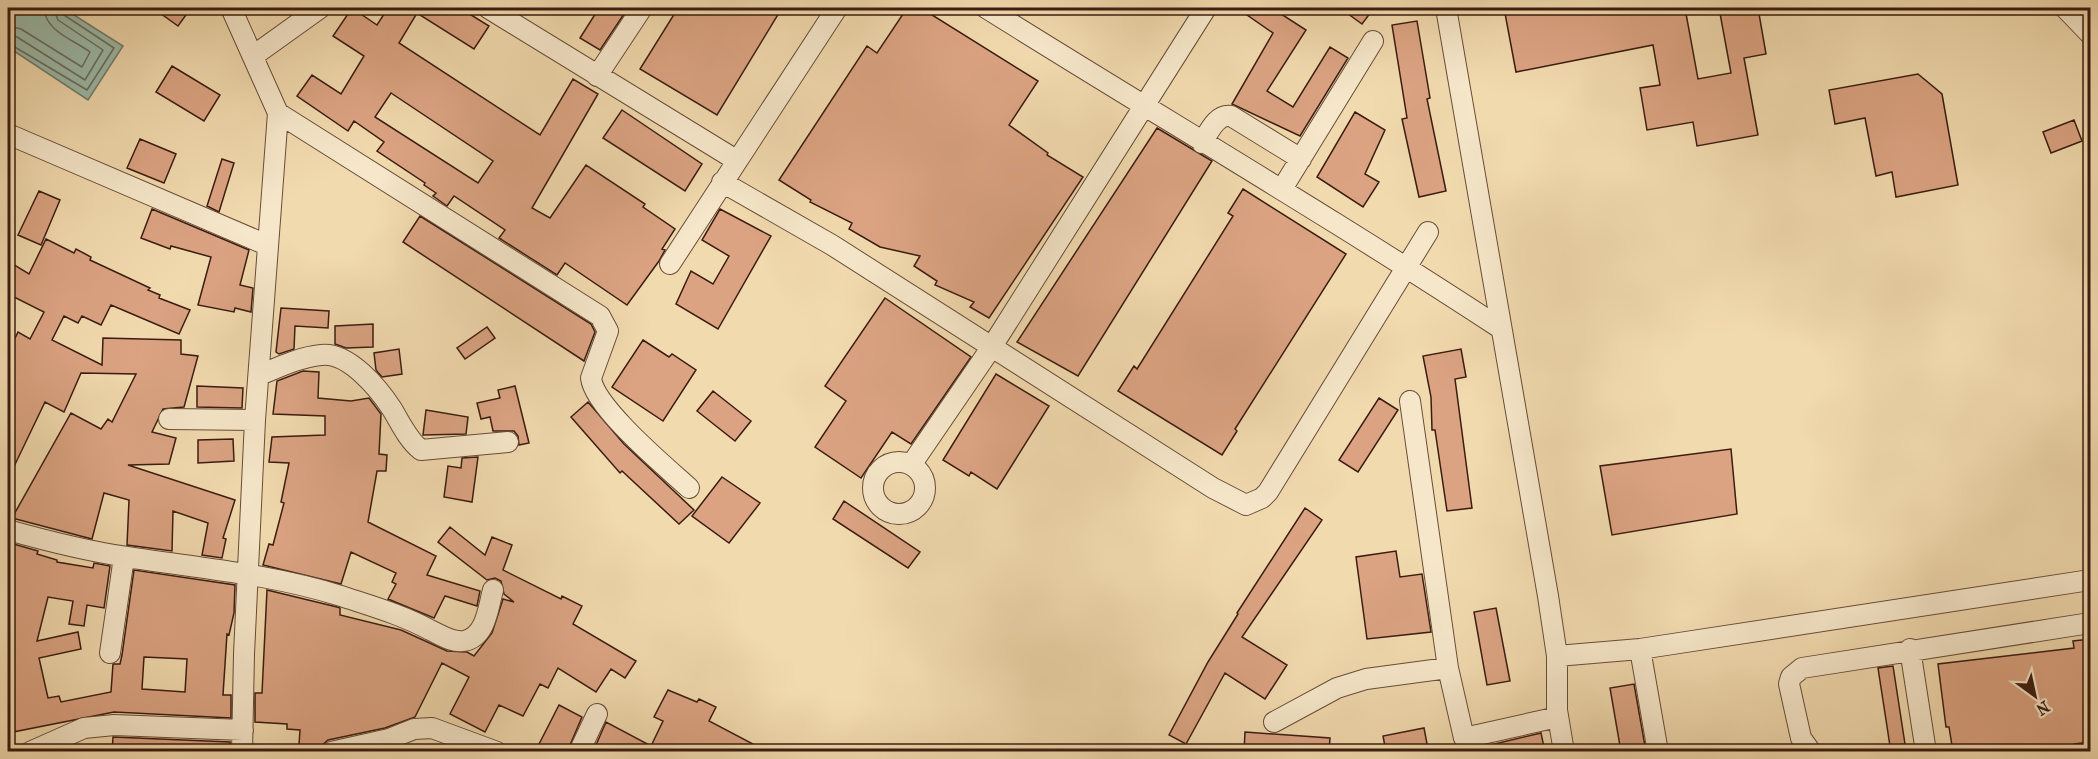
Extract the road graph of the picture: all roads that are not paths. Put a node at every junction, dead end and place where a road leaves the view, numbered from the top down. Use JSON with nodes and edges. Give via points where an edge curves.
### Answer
{"nodes":[{"id":1,"x":231,"y":8,"type":"edge"},
{"id":2,"x":320,"y":8,"type":"edge"},
{"id":3,"x":488,"y":8,"type":"edge"},
{"id":4,"x":642,"y":8,"type":"edge"},
{"id":5,"x":837,"y":8,"type":"edge"},
{"id":6,"x":986,"y":8,"type":"edge"},
{"id":7,"x":1206,"y":8,"type":"edge"},
{"id":8,"x":1446,"y":8,"type":"edge"},
{"id":9,"x":2065,"y":8,"type":"edge"},
{"id":10,"x":2091,"y":34,"type":"edge"},
{"id":11,"x":1372,"y":41,"type":"dead end"},
{"id":12,"x":253,"y":56,"type":"junction"},
{"id":13,"x":597,"y":76,"type":"junction"},
{"id":14,"x":1144,"y":108,"type":"junction"},
{"id":15,"x":278,"y":113,"type":"junction"},
{"id":16,"x":8,"y":134,"type":"edge"},
{"id":17,"x":1202,"y":143,"type":"junction"},
{"id":18,"x":1301,"y":159,"type":"junction"},
{"id":19,"x":736,"y":160,"type":"junction"},
{"id":20,"x":722,"y":182,"type":"junction"},
{"id":21,"x":1282,"y":189,"type":"junction"},
{"id":22,"x":1428,"y":232,"type":"dead end"},
{"id":23,"x":267,"y":245,"type":"junction"},
{"id":24,"x":670,"y":264,"type":"dead end"},
{"id":25,"x":1407,"y":267,"type":"junction"},
{"id":26,"x":1500,"y":328,"type":"junction"},
{"id":27,"x":991,"y":348,"type":"junction"},
{"id":28,"x":260,"y":375,"type":"junction"},
{"id":29,"x":1410,"y":401,"type":"dead end"},
{"id":30,"x":170,"y":418,"type":"dead end"},
{"id":31,"x":255,"y":420,"type":"junction"},
{"id":32,"x":508,"y":442,"type":"dead end"},
{"id":33,"x":911,"y":465,"type":"dead end"},
{"id":34,"x":689,"y":488,"type":"dead end"},
{"id":35,"x":8,"y":530,"type":"edge"},
{"id":36,"x":124,"y":556,"type":"junction"},
{"id":37,"x":248,"y":574,"type":"junction"},
{"id":38,"x":2091,"y":580,"type":"edge"},
{"id":39,"x":493,"y":590,"type":"dead end"},
{"id":40,"x":2091,"y":623,"type":"edge"},
{"id":41,"x":1640,"y":649,"type":"junction"},
{"id":42,"x":1910,"y":649,"type":"junction"},
{"id":43,"x":110,"y":653,"type":"dead end"},
{"id":44,"x":1557,"y":656,"type":"junction"},
{"id":45,"x":1448,"y":668,"type":"junction"},
{"id":46,"x":597,"y":714,"type":"dead end"},
{"id":47,"x":1558,"y":717,"type":"junction"},
{"id":48,"x":1274,"y":722,"type":"dead end"},
{"id":49,"x":243,"y":730,"type":"junction"},
{"id":50,"x":1465,"y":745,"type":"edge"},
{"id":51,"x":30,"y":752,"type":"edge"},
{"id":52,"x":242,"y":752,"type":"edge"},
{"id":53,"x":331,"y":752,"type":"edge"},
{"id":54,"x":497,"y":752,"type":"edge"},
{"id":55,"x":579,"y":752,"type":"edge"},
{"id":56,"x":1564,"y":752,"type":"edge"},
{"id":57,"x":1658,"y":752,"type":"edge"},
{"id":58,"x":1810,"y":752,"type":"edge"},
{"id":59,"x":1926,"y":752,"type":"edge"}],
"edges":[{"from":1,"to":12,"type":"street"},
{"from":2,"to":12,"type":"street"},
{"from":3,"to":13,"type":"street"},
{"from":4,"to":13,"type":"street"},
{"from":5,"to":19,"type":"street"},
{"from":6,"to":14,"type":"street"},
{"from":7,"to":14,"type":"street"},
{"from":8,"to":26,"type":"street"},
{"from":9,"to":10,"type":"street"},
{"from":11,"to":18,"type":"street"},
{"from":12,"to":15,"type":"street"},
{"from":13,"to":19,"type":"street"},
{"from":14,"to":17,"type":"street"},
{"from":14,"to":27,"type":"street"},
{"from":15,"to":23,"type":"street"},
{"from":15,"to":34,"type":"street","via":[[600,316],[608,331],[591,378],[592,386],[602,402]]},
{"from":16,"to":23,"type":"street"},
{"from":17,"to":18,"type":"street","via":[[1218,119],[1230,116]]},
{"from":17,"to":21,"type":"street"},
{"from":18,"to":21,"type":"street"},
{"from":19,"to":20,"type":"street"},
{"from":20,"to":24,"type":"street"},
{"from":20,"to":27,"type":"street","via":[[832,245]]},
{"from":21,"to":25,"type":"street"},
{"from":22,"to":25,"type":"street"},
{"from":23,"to":28,"type":"street"},
{"from":25,"to":26,"type":"street"},
{"from":25,"to":27,"type":"street","via":[[1268,492],[1246,505]]},
{"from":26,"to":44,"type":"street"},
{"from":27,"to":33,"type":"street"},
{"from":28,"to":31,"type":"street"},
{"from":28,"to":32,"type":"street","via":[[323,354],[335,357],[364,374],[381,391],[420,450]]},
{"from":29,"to":45,"type":"street"},
{"from":30,"to":31,"type":"street"},
{"from":31,"to":37,"type":"street"},
{"from":35,"to":36,"type":"street"},
{"from":36,"to":37,"type":"street"},
{"from":36,"to":43,"type":"street"},
{"from":37,"to":39,"type":"street","via":[[338,596],[417,622],[461,642],[473,639],[482,628]]},
{"from":37,"to":49,"type":"street"},
{"from":38,"to":41,"type":"street"},
{"from":40,"to":42,"type":"street"},
{"from":41,"to":44,"type":"street"},
{"from":41,"to":57,"type":"street"},
{"from":42,"to":58,"type":"street","via":[[1809,666],[1796,672],[1789,684],[1800,738]]},
{"from":42,"to":59,"type":"street"},
{"from":44,"to":47,"type":"street"},
{"from":45,"to":48,"type":"street","via":[[1366,679],[1337,688]]},
{"from":45,"to":50,"type":"street"},
{"from":46,"to":55,"type":"street"},
{"from":47,"to":50,"type":"street"},
{"from":47,"to":56,"type":"street"},
{"from":49,"to":51,"type":"street","via":[[94,727],[60,736]]},
{"from":49,"to":52,"type":"street"},
{"from":53,"to":54,"type":"street","via":[[414,729],[432,728]]}]}
